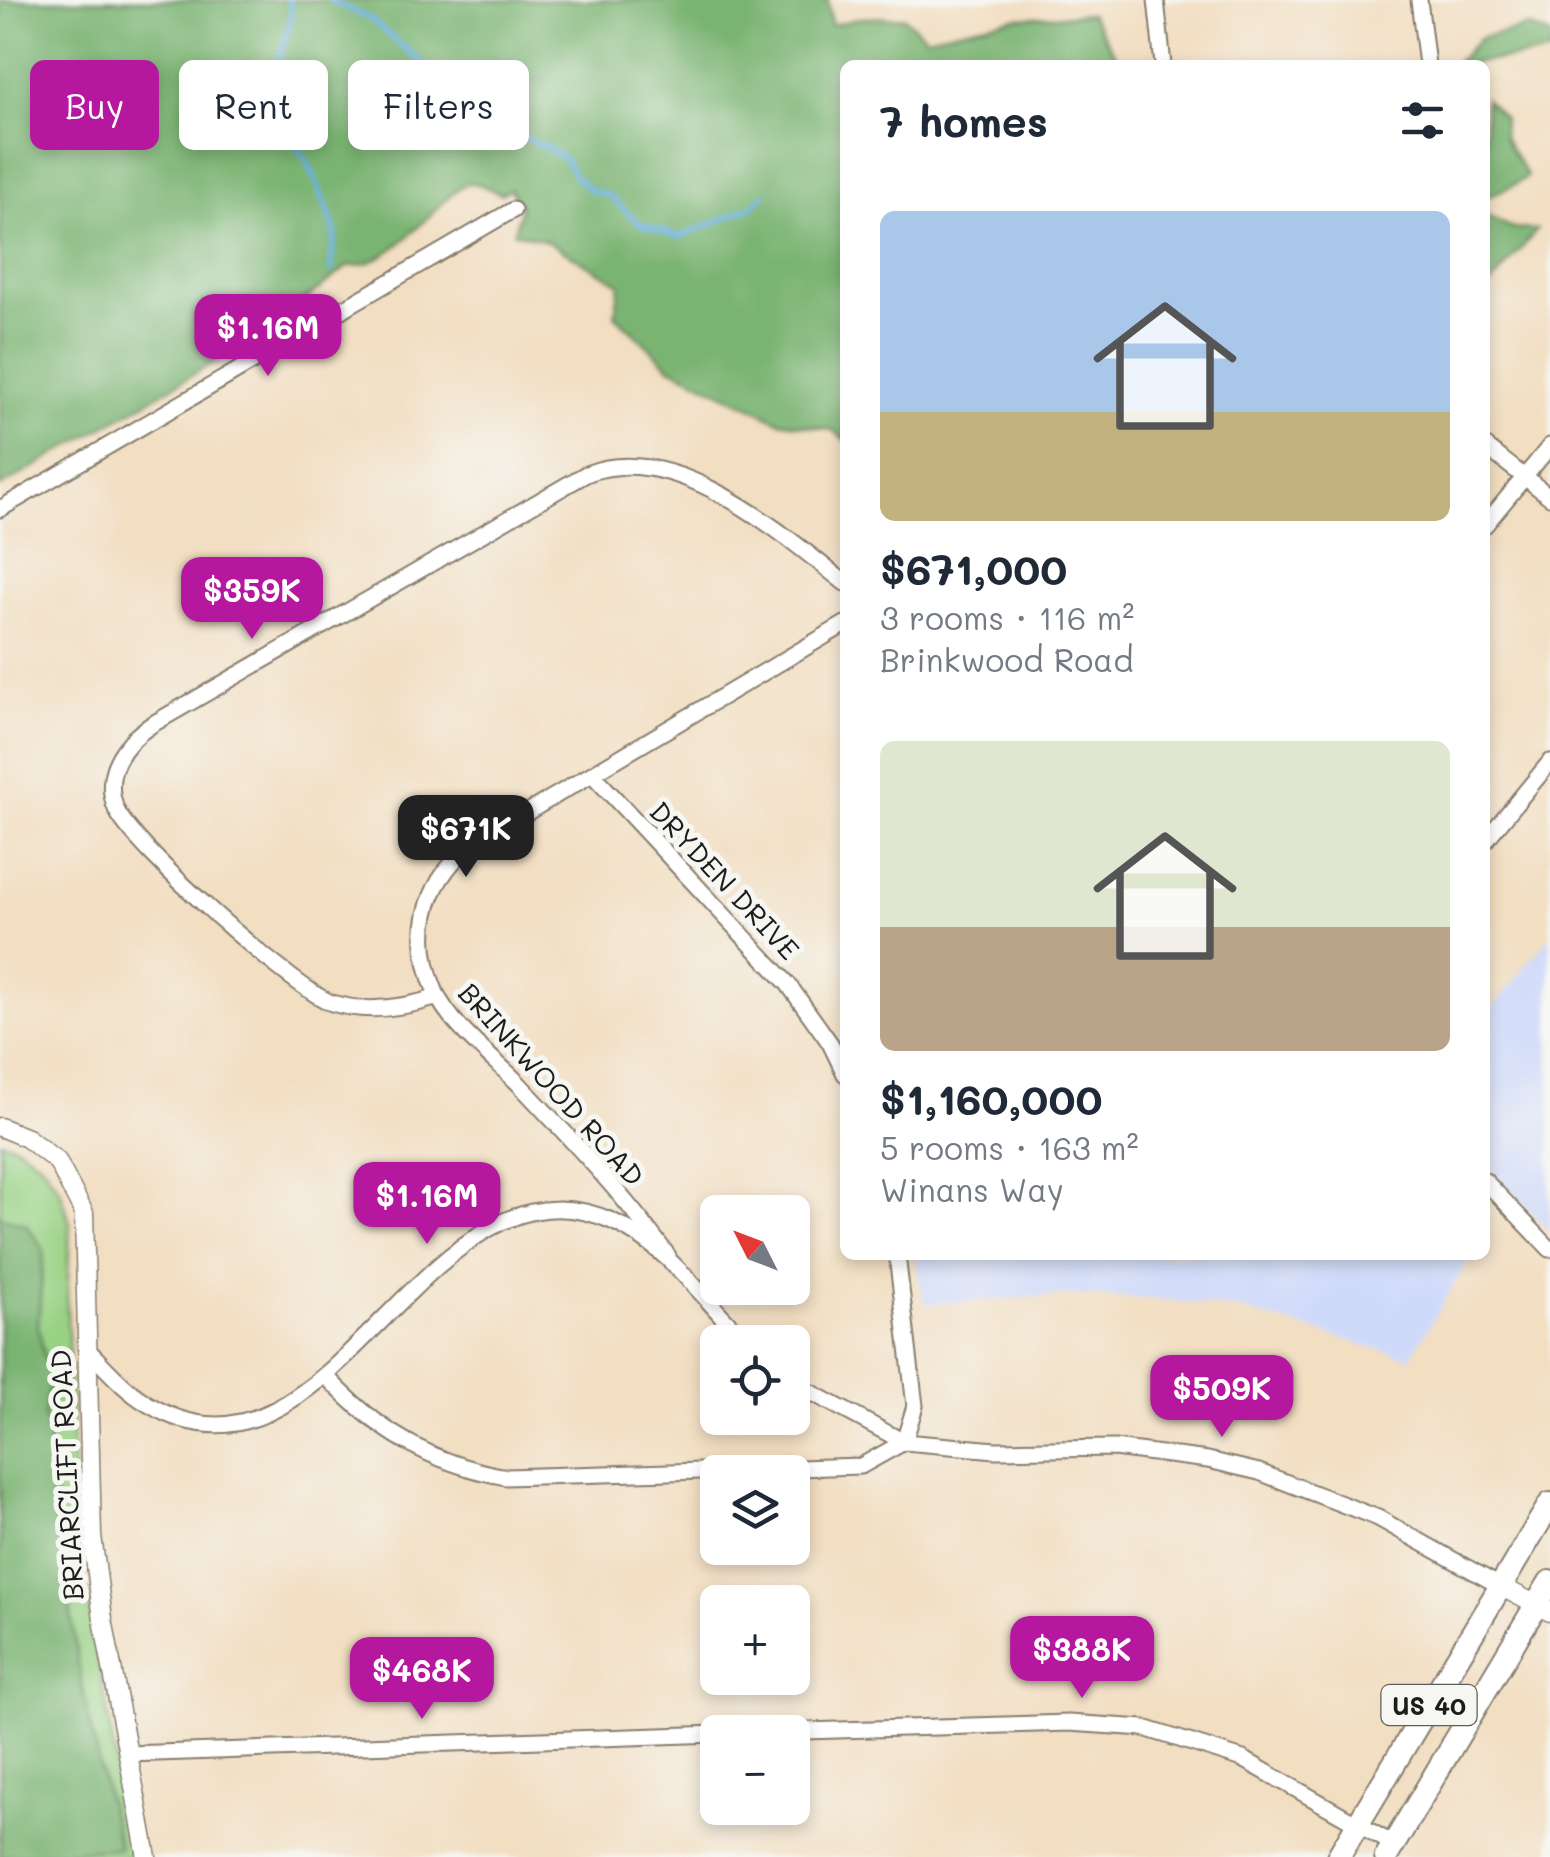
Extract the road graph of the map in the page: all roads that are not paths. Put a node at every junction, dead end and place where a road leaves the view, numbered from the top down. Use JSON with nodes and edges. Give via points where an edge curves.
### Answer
{"nodes":[{"id":1,"x":1156,"y":0,"type":"edge"},
{"id":2,"x":1419,"y":0,"type":"edge"},
{"id":3,"x":1162,"y":60,"type":"edge"},
{"id":4,"x":1426,"y":60,"type":"edge"},
{"id":5,"x":514,"y":210,"type":"dead end"},
{"id":6,"x":1550,"y":446,"type":"edge"},
{"id":7,"x":1490,"y":450,"type":"edge"},
{"id":8,"x":1524,"y":477,"type":"junction"},
{"id":9,"x":1550,"y":497,"type":"edge"},
{"id":10,"x":0,"y":509,"type":"edge"},
{"id":11,"x":1490,"y":520,"type":"edge"},
{"id":12,"x":840,"y":579,"type":"edge"},
{"id":13,"x":840,"y":627,"type":"edge"},
{"id":14,"x":1550,"y":762,"type":"edge"},
{"id":15,"x":593,"y":775,"type":"junction"},
{"id":16,"x":1490,"y":836,"type":"edge"},
{"id":17,"x":438,"y":997,"type":"junction"},
{"id":18,"x":840,"y":1063,"type":"edge"},
{"id":19,"x":0,"y":1126,"type":"edge"},
{"id":20,"x":1490,"y":1186,"type":"edge"},
{"id":21,"x":1550,"y":1250,"type":"edge"},
{"id":22,"x":668,"y":1256,"type":"junction"},
{"id":23,"x":899,"y":1260,"type":"edge"},
{"id":24,"x":731,"y":1325,"type":"edge"},
{"id":25,"x":86,"y":1348,"type":"junction"},
{"id":26,"x":325,"y":1374,"type":"junction"},
{"id":27,"x":810,"y":1392,"type":"edge"},
{"id":28,"x":904,"y":1442,"type":"junction"},
{"id":29,"x":1550,"y":1504,"type":"edge"},
{"id":30,"x":1550,"y":1582,"type":"edge"},
{"id":31,"x":1500,"y":1586,"type":"junction"},
{"id":32,"x":1543,"y":1609,"type":"edge"},
{"id":33,"x":810,"y":1731,"type":"edge"},
{"id":34,"x":700,"y":1735,"type":"edge"},
{"id":35,"x":128,"y":1754,"type":"junction"},
{"id":36,"x":1358,"y":1824,"type":"junction"},
{"id":37,"x":1390,"y":1851,"type":"edge"},
{"id":38,"x":147,"y":1857,"type":"edge"},
{"id":39,"x":1338,"y":1857,"type":"edge"}],
"edges":[{"from":1,"to":3,"type":"street"},
{"from":2,"to":4,"type":"street"},
{"from":5,"to":10,"type":"street"},
{"from":6,"to":8,"type":"street"},
{"from":7,"to":8,"type":"street"},
{"from":8,"to":9,"type":"street"},
{"from":8,"to":11,"type":"street"},
{"from":12,"to":17,"type":"street","via":[[784,534],[702,486],[650,466],[610,464],[136,736],[112,774],[124,825],[283,971],[328,1001],[352,1008],[408,1007]]},
{"from":13,"to":15,"type":"street","name":"BRINKWOOD ROAD"},
{"from":14,"to":16,"type":"street"},
{"from":15,"to":17,"type":"street","name":"BRINKWOOD ROAD","via":[[467,848],[435,883],[422,928]]},
{"from":15,"to":18,"type":"street","name":"DRYDEN DRIVE","via":[[798,997]]},
{"from":17,"to":22,"type":"street","name":"BRINKWOOD ROAD","via":[[601,1170]]},
{"from":19,"to":25,"type":"street","name":"BRIARCLIFT ROAD","via":[[42,1148],[79,1198],[87,1230]]},
{"from":20,"to":21,"type":"street"},
{"from":22,"to":24,"type":"street"},
{"from":22,"to":26,"type":"street","via":[[592,1215],[548,1209],[516,1217],[457,1250]]},
{"from":23,"to":28,"type":"street","via":[[915,1406]]},
{"from":25,"to":26,"type":"street","via":[[128,1391],[202,1423],[259,1417]]},
{"from":25,"to":35,"type":"street","name":"BRIARCLIFT ROAD","via":[[92,1536]]},
{"from":26,"to":28,"type":"street","via":[[405,1444],[452,1465],[506,1477],[861,1466]]},
{"from":27,"to":28,"type":"street"},
{"from":28,"to":31,"type":"street","via":[[996,1450],[1114,1448],[1225,1464],[1378,1518]]},
{"from":29,"to":31,"type":"main road","number":"US 40"},
{"from":30,"to":32,"type":"main road","number":"US 40"},
{"from":31,"to":32,"type":"street"},
{"from":31,"to":36,"type":"main road","number":"US 40"},
{"from":32,"to":37,"type":"main road","number":"US 40"},
{"from":33,"to":36,"type":"street","via":[[1069,1723],[1144,1728],[1244,1759]]},
{"from":34,"to":35,"type":"street"},
{"from":35,"to":38,"type":"street","name":"BRIARCLIFT ROAD"},
{"from":36,"to":37,"type":"street"},
{"from":36,"to":39,"type":"main road","number":"US 40"}]}
